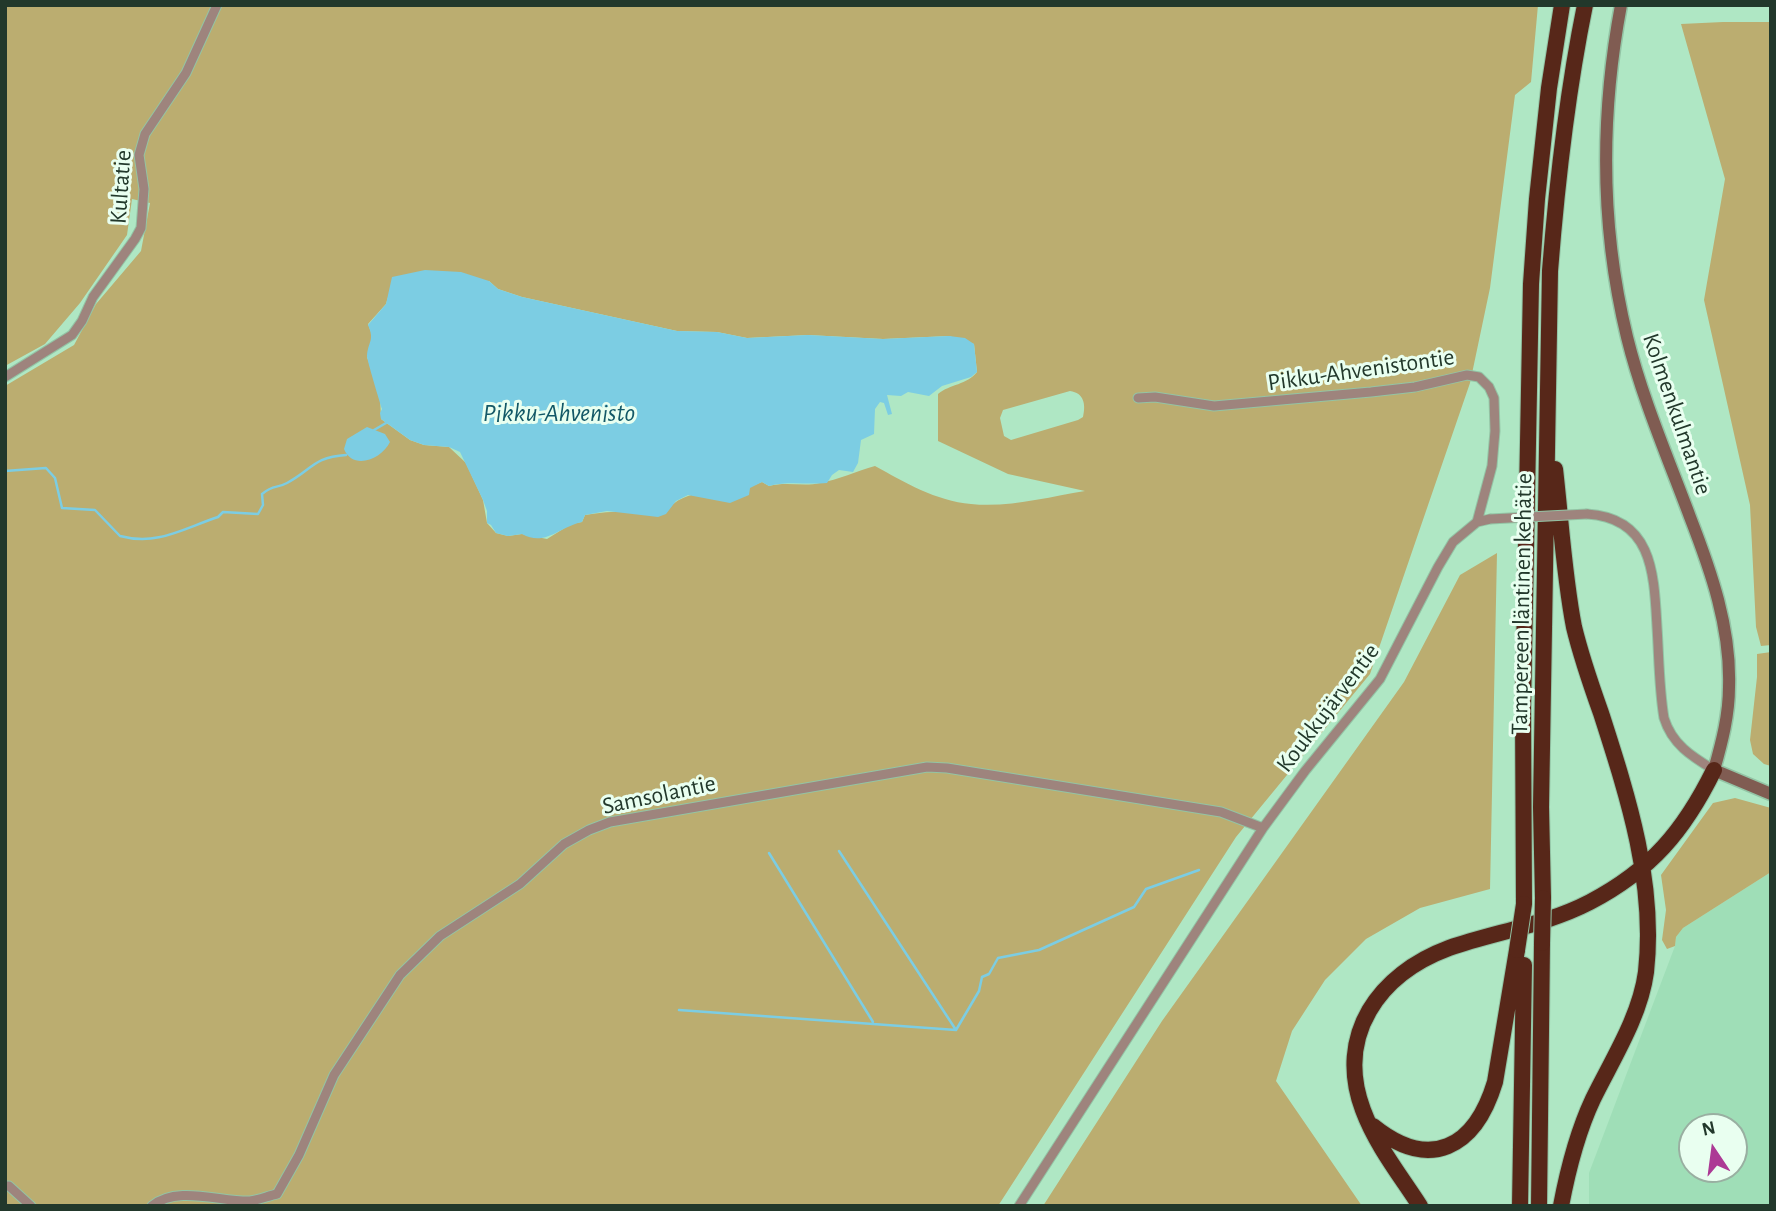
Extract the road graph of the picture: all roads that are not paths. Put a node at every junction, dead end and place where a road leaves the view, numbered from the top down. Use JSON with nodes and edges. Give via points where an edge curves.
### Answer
{"nodes":[{"id":1,"x":217,"y":5,"type":"edge"},
{"id":2,"x":1562,"y":5,"type":"edge"},
{"id":3,"x":1584,"y":5,"type":"edge"},
{"id":4,"x":1621,"y":5,"type":"edge"},
{"id":5,"x":5,"y":377,"type":"edge"},
{"id":6,"x":1138,"y":398,"type":"dead end"},
{"id":7,"x":1547,"y":400,"type":"junction"},
{"id":8,"x":1477,"y":522,"type":"junction"},
{"id":9,"x":1714,"y":769,"type":"junction"},
{"id":10,"x":1771,"y":794,"type":"edge"},
{"id":11,"x":1263,"y":828,"type":"junction"},
{"id":12,"x":1644,"y":868,"type":"junction"},
{"id":13,"x":1520,"y":949,"type":"junction"},
{"id":14,"x":1368,"y":1122,"type":"junction"},
{"id":15,"x":5,"y":1186,"type":"edge"},
{"id":16,"x":31,"y":1206,"type":"edge"},
{"id":17,"x":152,"y":1206,"type":"edge"},
{"id":18,"x":1020,"y":1206,"type":"edge"},
{"id":19,"x":1420,"y":1206,"type":"edge"},
{"id":20,"x":1521,"y":1206,"type":"edge"},
{"id":21,"x":1539,"y":1206,"type":"edge"},
{"id":22,"x":1561,"y":1206,"type":"edge"}],
"edges":[{"from":1,"to":5,"type":"street","name":"Kultatie","via":[[186,73],[145,134],[139,155],[144,189],[141,228],[135,239],[72,335]]},
{"from":2,"to":13,"type":"highway","name":"Tampereen läntinen kehätie","bridge":true,"via":[[1546,116],[1531,284]]},
{"from":3,"to":7,"type":"highway","name":"Tampereen läntinen kehätie","via":[[1556,197]]},
{"from":4,"to":9,"type":"street","name":"Kolmenkulmantie","via":[[1605,119],[1607,226],[1630,349],[1709,566],[1724,628],[1728,715]]},
{"from":6,"to":8,"type":"street","name":"Pikku-Ahvenistontie","via":[[1214,406],[1479,377],[1494,398],[1495,431],[1492,466]]},
{"from":7,"to":12,"type":"highway","via":[[1574,626],[1622,779]]},
{"from":7,"to":21,"type":"highway","name":"Tampereen läntinen kehätie","bridge":true},
{"from":8,"to":9,"type":"street","bridge":true,"via":[[1604,515],[1635,535],[1646,550],[1654,587],[1668,732],[1679,746]]},
{"from":8,"to":11,"type":"street","name":"Koukkujärventie","via":[[1448,550],[1380,679]]},
{"from":9,"to":10,"type":"street"},
{"from":9,"to":12,"type":"highway","via":[[1681,828]]},
{"from":11,"to":17,"type":"street","name":"Samsolantie","via":[[1221,812],[927,767],[610,822],[564,844],[520,884],[440,936],[400,975],[334,1075],[277,1194],[251,1201],[181,1196]]},
{"from":11,"to":18,"type":"street","name":"Koukkujärventie"},
{"from":12,"to":14,"type":"highway","via":[[1588,903],[1440,952],[1395,978],[1372,1005],[1356,1045],[1356,1081]]},
{"from":12,"to":22,"type":"highway","via":[[1649,929],[1642,991],[1583,1122]]},
{"from":13,"to":14,"type":"highway","via":[[1489,1101],[1467,1134],[1449,1145],[1421,1150],[1399,1145]]},
{"from":13,"to":20,"type":"highway","name":"Tampereen läntinen kehätie"},
{"from":14,"to":19,"type":"highway"},
{"from":15,"to":16,"type":"street"}]}
